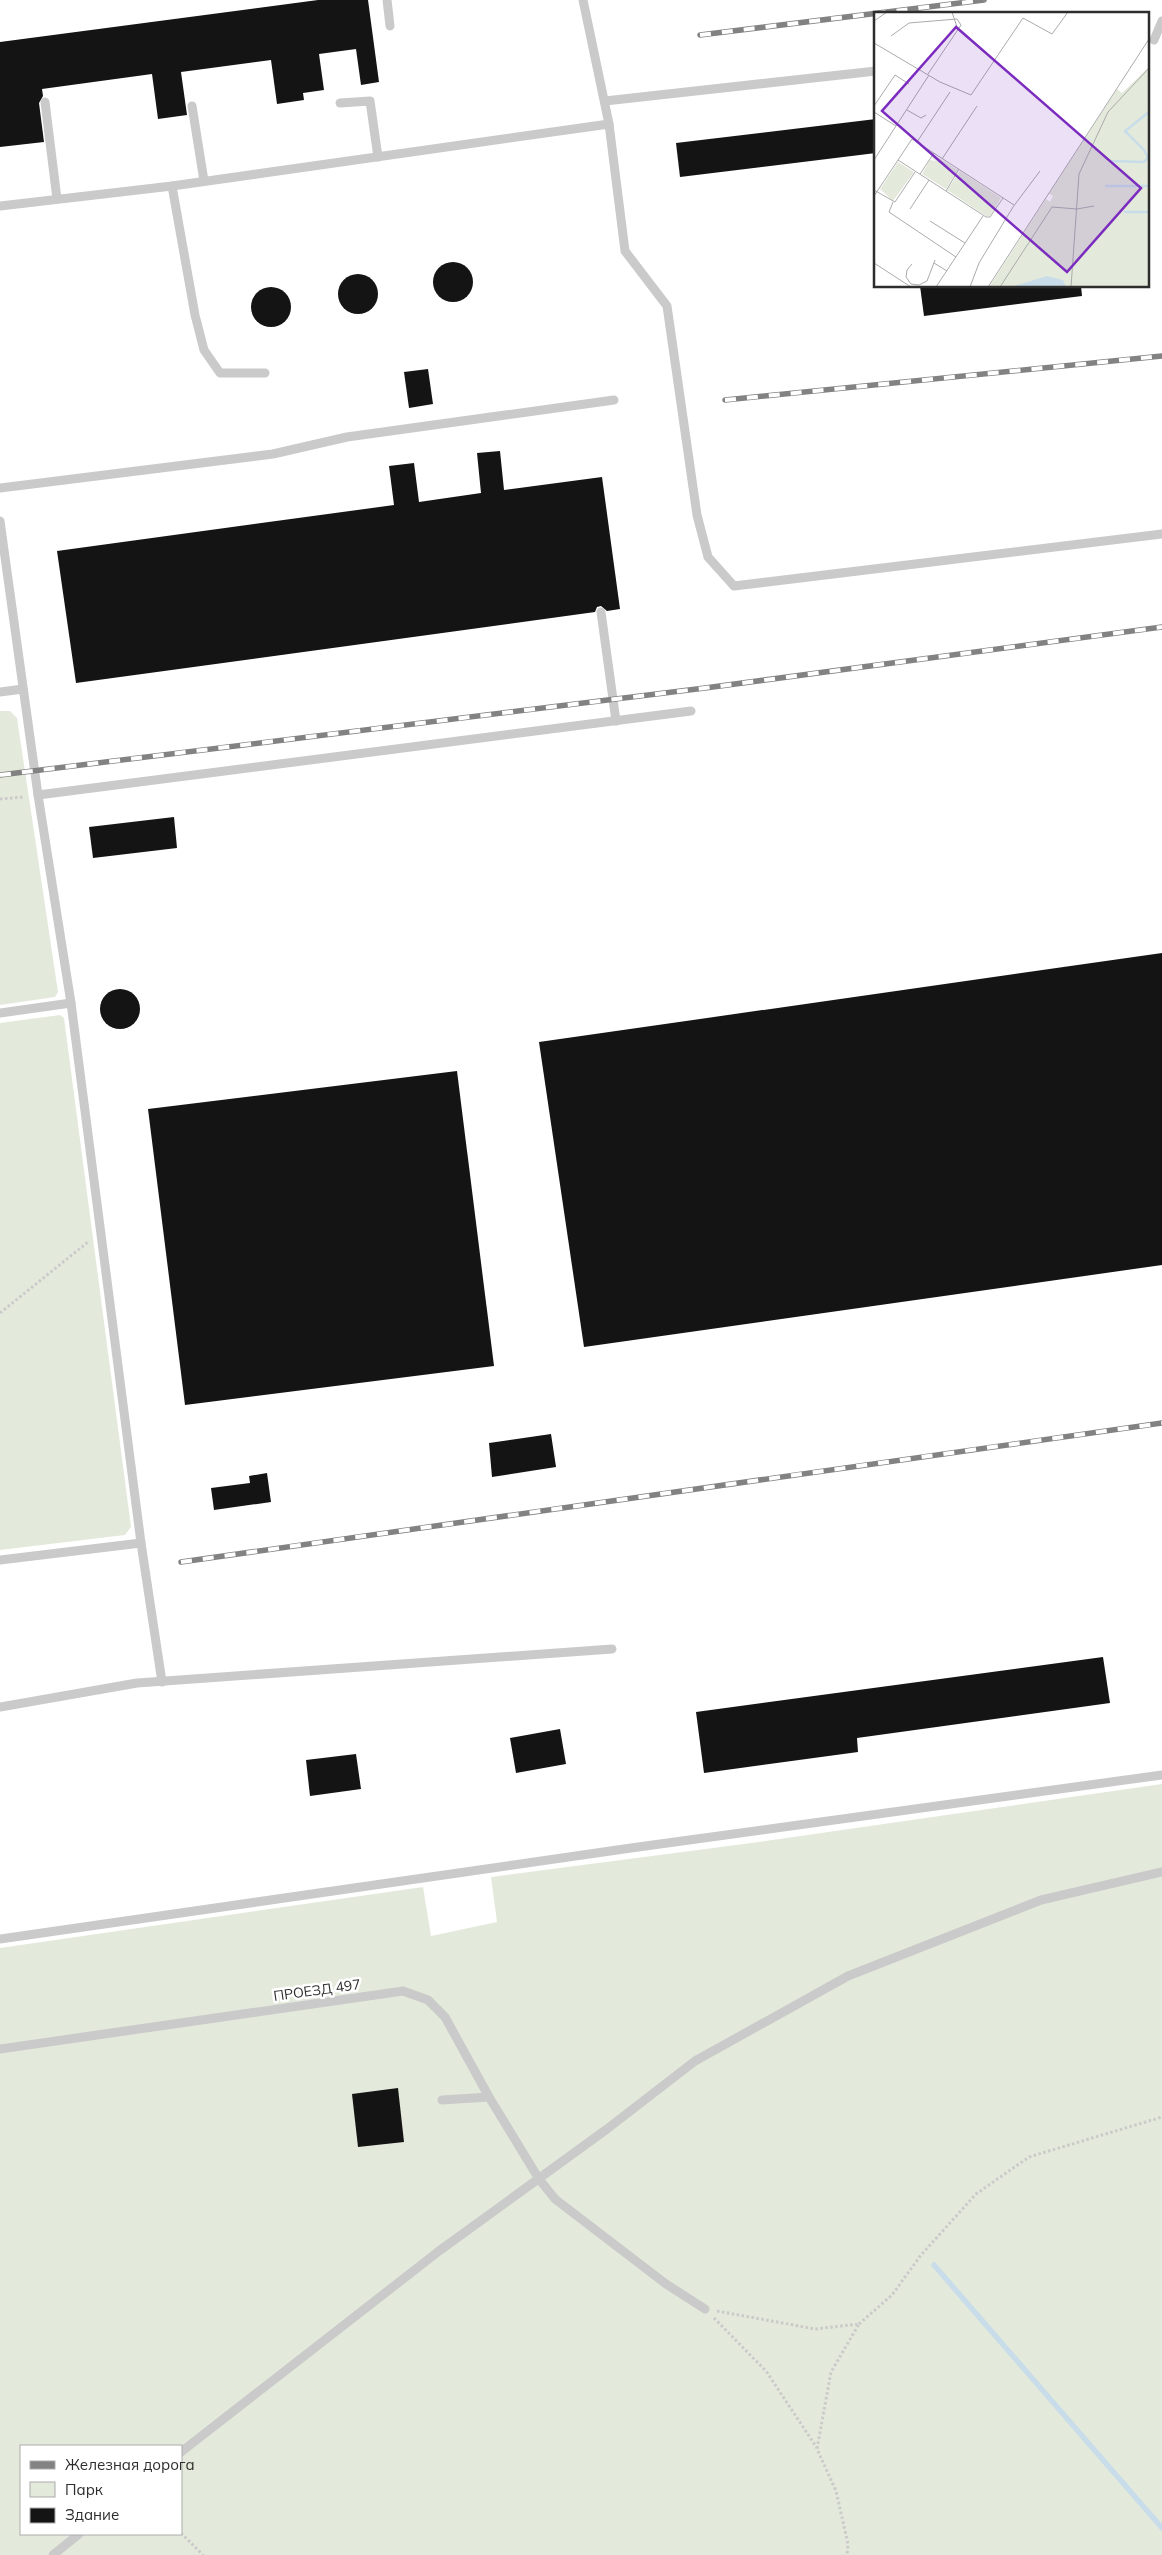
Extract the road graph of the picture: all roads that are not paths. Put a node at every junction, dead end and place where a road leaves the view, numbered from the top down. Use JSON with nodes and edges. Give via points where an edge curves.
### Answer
{"nodes":[{"id":1,"x":387,"y":0,"type":"edge"},
{"id":2,"x":584,"y":0,"type":"edge"},
{"id":3,"x":1162,"y":21,"type":"edge"},
{"id":4,"x":390,"y":26,"type":"dead end"},
{"id":5,"x":1155,"y":39,"type":"edge"},
{"id":6,"x":874,"y":71,"type":"edge"},
{"id":7,"x":605,"y":101,"type":"junction"},
{"id":8,"x":45,"y":102,"type":"dead end"},
{"id":9,"x":340,"y":103,"type":"dead end"},
{"id":10,"x":192,"y":106,"type":"dead end"},
{"id":11,"x":609,"y":124,"type":"junction"},
{"id":12,"x":378,"y":156,"type":"junction"},
{"id":13,"x":204,"y":181,"type":"junction"},
{"id":14,"x":172,"y":186,"type":"junction"},
{"id":15,"x":57,"y":199,"type":"junction"},
{"id":16,"x":0,"y":206,"type":"edge"},
{"id":17,"x":265,"y":374,"type":"dead end"},
{"id":18,"x":614,"y":400,"type":"dead end"},
{"id":19,"x":0,"y":488,"type":"edge"},
{"id":20,"x":0,"y":521,"type":"edge"},
{"id":21,"x":1162,"y":534,"type":"edge"},
{"id":22,"x":601,"y":612,"type":"dead end"},
{"id":23,"x":23,"y":689,"type":"junction"},
{"id":24,"x":0,"y":692,"type":"edge"},
{"id":25,"x":692,"y":711,"type":"dead end"},
{"id":26,"x":616,"y":721,"type":"junction"},
{"id":27,"x":38,"y":795,"type":"junction"},
{"id":28,"x":71,"y":1003,"type":"junction"},
{"id":29,"x":0,"y":1013,"type":"edge"},
{"id":30,"x":141,"y":1543,"type":"junction"},
{"id":31,"x":0,"y":1560,"type":"edge"},
{"id":32,"x":612,"y":1649,"type":"dead end"},
{"id":33,"x":162,"y":1682,"type":"junction"},
{"id":34,"x":0,"y":1706,"type":"edge"},
{"id":35,"x":1162,"y":1775,"type":"edge"},
{"id":36,"x":1162,"y":1872,"type":"edge"},
{"id":37,"x":0,"y":1939,"type":"edge"},
{"id":38,"x":0,"y":2050,"type":"edge"},
{"id":39,"x":489,"y":2097,"type":"junction"},
{"id":40,"x":442,"y":2100,"type":"dead end"},
{"id":41,"x":539,"y":2179,"type":"junction"},
{"id":42,"x":704,"y":2309,"type":"road end"},
{"id":43,"x":182,"y":2451,"type":"edge"},
{"id":44,"x":78,"y":2535,"type":"edge"},
{"id":45,"x":53,"y":2555,"type":"edge"}],
"edges":[{"from":1,"to":4,"type":"lane"},
{"from":2,"to":7,"type":"lane"},
{"from":3,"to":5,"type":"lane"},
{"from":6,"to":7,"type":"lane"},
{"from":7,"to":11,"type":"lane"},
{"from":8,"to":15,"type":"lane"},
{"from":9,"to":12,"type":"lane","via":[[370,101]]},
{"from":10,"to":13,"type":"lane"},
{"from":11,"to":12,"type":"lane"},
{"from":11,"to":21,"type":"lane","via":[[625,251],[667,306],[701,532],[708,557],[734,586]]},
{"from":12,"to":13,"type":"lane"},
{"from":13,"to":14,"type":"lane"},
{"from":14,"to":15,"type":"lane"},
{"from":14,"to":17,"type":"lane","via":[[204,350],[220,374]]},
{"from":15,"to":16,"type":"lane"},
{"from":18,"to":19,"type":"lane","via":[[347,437],[273,454]]},
{"from":20,"to":23,"type":"lane"},
{"from":22,"to":26,"type":"lane"},
{"from":23,"to":24,"type":"lane"},
{"from":23,"to":27,"type":"lane"},
{"from":25,"to":26,"type":"lane"},
{"from":26,"to":27,"type":"lane"},
{"from":27,"to":28,"type":"lane"},
{"from":28,"to":29,"type":"lane"},
{"from":28,"to":30,"type":"lane"},
{"from":30,"to":31,"type":"lane"},
{"from":30,"to":33,"type":"lane"},
{"from":32,"to":33,"type":"lane"},
{"from":33,"to":34,"type":"lane","via":[[137,1683]]},
{"from":35,"to":37,"type":"lane"},
{"from":36,"to":41,"type":"lane","via":[[1041,1900],[848,1976],[695,2061]]},
{"from":38,"to":39,"type":"lane","name":"ПРОЕЗД 497","via":[[403,1991],[428,2000],[445,2017]]},
{"from":39,"to":40,"type":"lane"},
{"from":39,"to":41,"type":"lane","name":"ПРОЕЗД 497"},
{"from":41,"to":42,"type":"lane","name":"ПРОЕЗД 497","via":[[555,2199]]},
{"from":41,"to":43,"type":"lane","via":[[439,2251]]},
{"from":44,"to":45,"type":"lane"}]}
